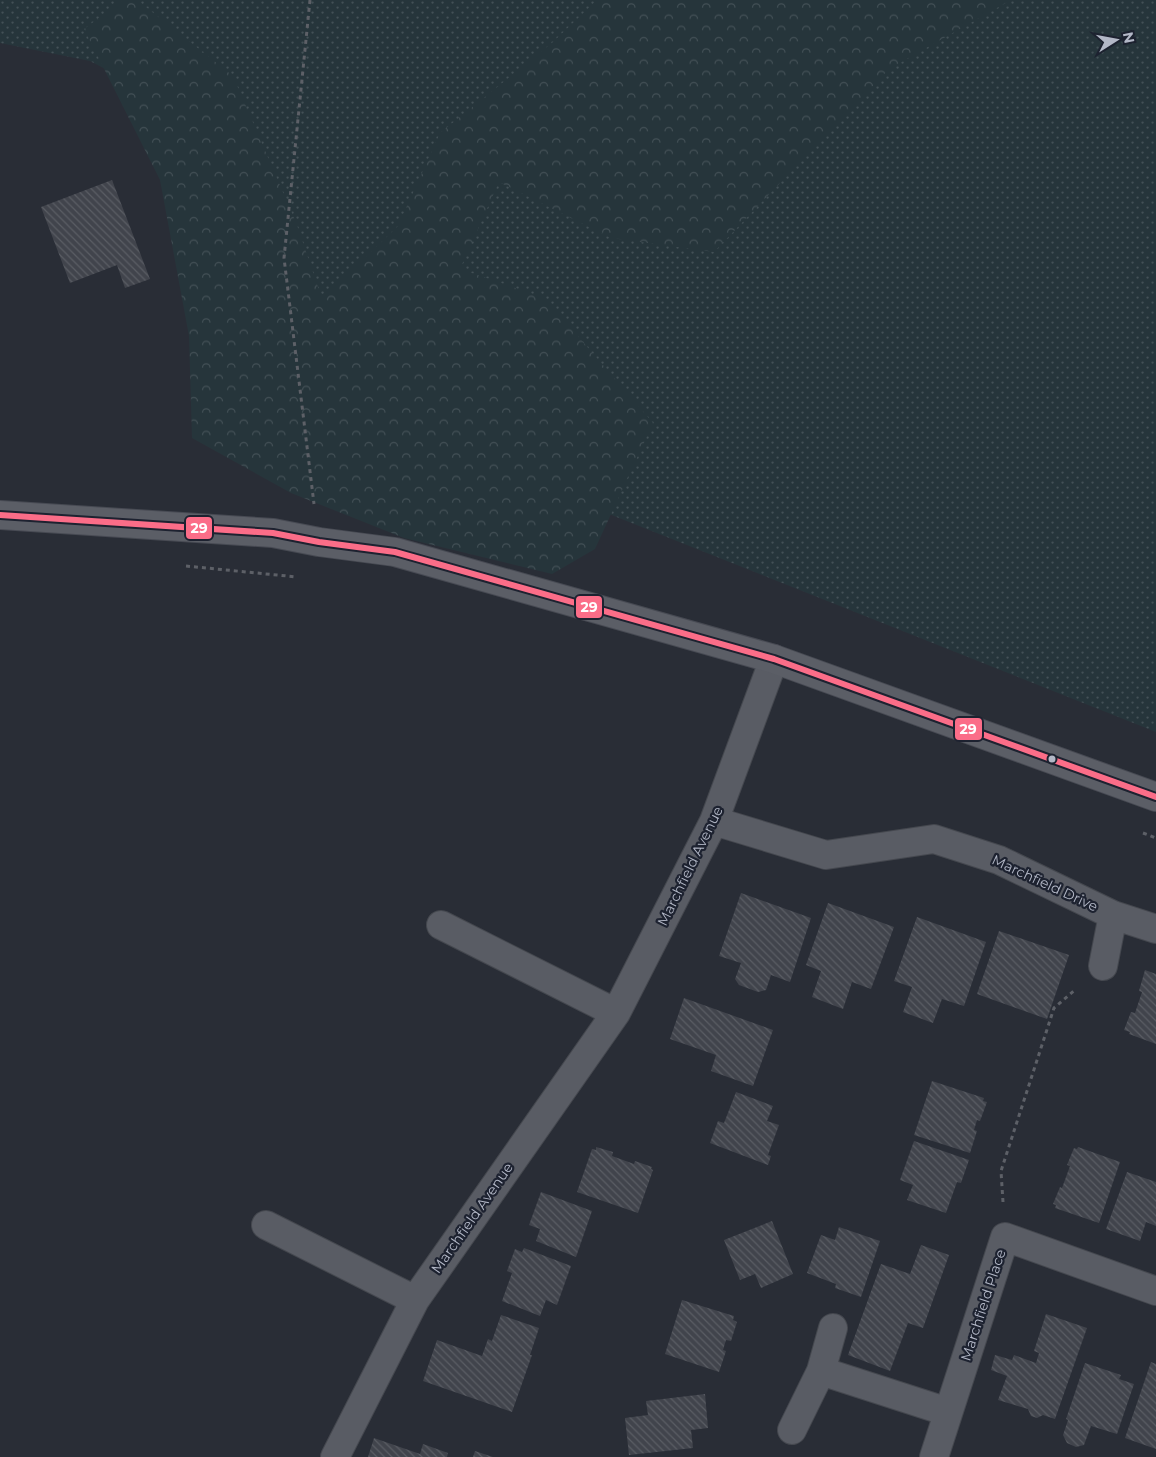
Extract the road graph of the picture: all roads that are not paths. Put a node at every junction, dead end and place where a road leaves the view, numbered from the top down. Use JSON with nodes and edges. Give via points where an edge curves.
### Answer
{"nodes":[{"id":1,"x":0,"y":514,"type":"edge"},
{"id":2,"x":774,"y":659,"type":"junction"},
{"id":3,"x":1156,"y":797,"type":"edge"},
{"id":4,"x":714,"y":820,"type":"junction"},
{"id":5,"x":1113,"y":915,"type":"junction"},
{"id":6,"x":440,"y":925,"type":"dead end"},
{"id":7,"x":1156,"y":929,"type":"edge"},
{"id":8,"x":1103,"y":966,"type":"road end"},
{"id":9,"x":616,"y":1013,"type":"junction"},
{"id":10,"x":266,"y":1225,"type":"dead end"},
{"id":11,"x":1156,"y":1292,"type":"edge"},
{"id":12,"x":415,"y":1300,"type":"junction"},
{"id":13,"x":834,"y":1328,"type":"dead end"},
{"id":14,"x":821,"y":1371,"type":"junction"},
{"id":15,"x":948,"y":1412,"type":"junction"},
{"id":16,"x":792,"y":1430,"type":"dead end"},
{"id":17,"x":335,"y":1457,"type":"edge"},
{"id":18,"x":934,"y":1457,"type":"edge"}],
"edges":[{"from":1,"to":2,"type":"main road","via":[[273,533],[395,552]]},
{"from":2,"to":3,"type":"main road"},
{"from":2,"to":4,"type":"street","name":"Marchfield Avenue"},
{"from":4,"to":5,"type":"street","name":"Marchfield Drive","via":[[826,854],[934,839],[999,860]]},
{"from":4,"to":9,"type":"street","name":"Marchfield Avenue"},
{"from":5,"to":7,"type":"street","name":"Marchfield Drive"},
{"from":5,"to":8,"type":"street","name":"Marchfield Drive"},
{"from":6,"to":9,"type":"street"},
{"from":9,"to":12,"type":"street","name":"Marchfield Avenue"},
{"from":10,"to":12,"type":"street"},
{"from":11,"to":15,"type":"street","name":"Marchfield Place","via":[[1005,1237]]},
{"from":12,"to":17,"type":"street","name":"Marchfield Avenue"},
{"from":13,"to":14,"type":"street"},
{"from":14,"to":15,"type":"street"},
{"from":14,"to":16,"type":"street"},
{"from":15,"to":18,"type":"street","name":"Marchfield Place"}]}
